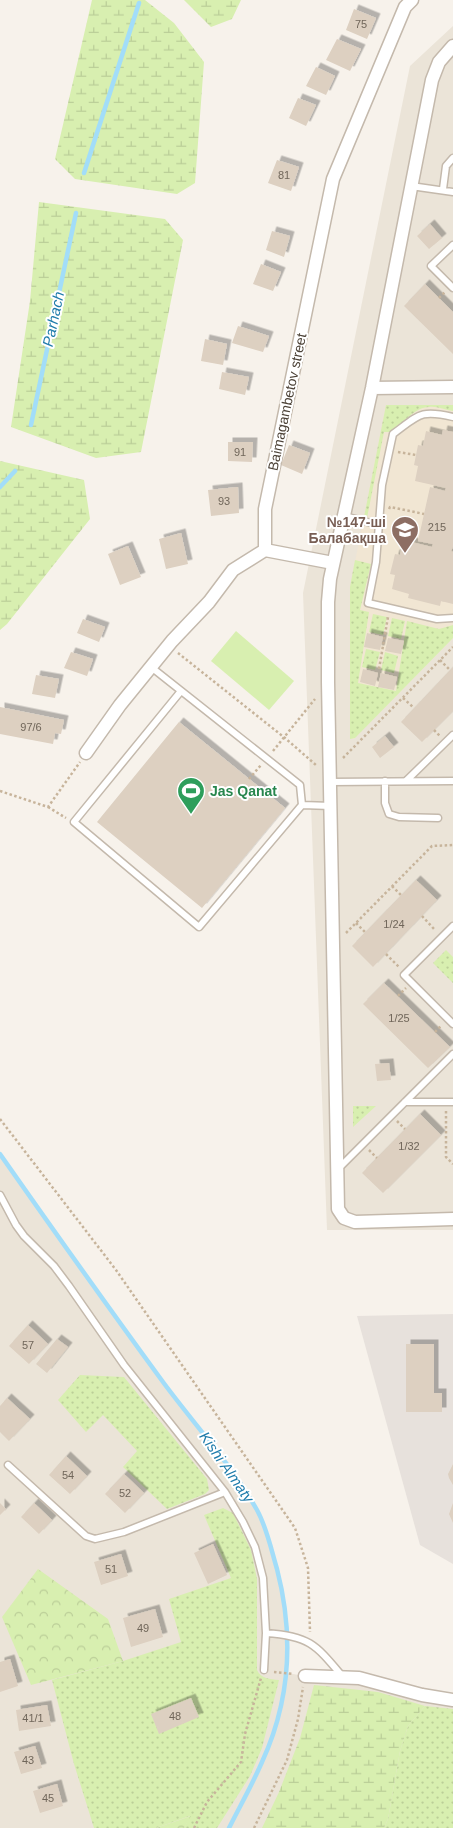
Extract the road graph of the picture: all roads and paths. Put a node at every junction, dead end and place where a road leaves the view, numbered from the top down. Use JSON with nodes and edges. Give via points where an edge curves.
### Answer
{"nodes":[{"id":1,"x":412,"y":0,"type":"edge"},
{"id":2,"x":453,"y":46,"type":"edge"},
{"id":3,"x":453,"y":158,"type":"edge"},
{"id":4,"x":411,"y":186,"type":"junction"},
{"id":5,"x":443,"y":190,"type":"junction"},
{"id":6,"x":453,"y":192,"type":"edge"},
{"id":7,"x":453,"y":245,"type":"edge"},
{"id":8,"x":453,"y":288,"type":"edge"},
{"id":9,"x":453,"y":387,"type":"edge"},
{"id":10,"x":372,"y":388,"type":"junction"},
{"id":11,"x":453,"y":416,"type":"edge"},
{"id":12,"x":390,"y":450,"type":"junction"},
{"id":13,"x":416,"y":455,"type":"dead end"},
{"id":14,"x":424,"y":514,"type":"dead end"},
{"id":15,"x":344,"y":516,"type":"junction"},
{"id":16,"x":379,"y":525,"type":"junction"},
{"id":17,"x":265,"y":550,"type":"junction"},
{"id":18,"x":333,"y":563,"type":"junction"},
{"id":19,"x":390,"y":608,"type":"junction"},
{"id":20,"x":453,"y":618,"type":"edge"},
{"id":21,"x":168,"y":646,"type":"junction"},
{"id":22,"x":453,"y":647,"type":"edge"},
{"id":23,"x":440,"y":660,"type":"junction"},
{"id":24,"x":151,"y":667,"type":"junction"},
{"id":25,"x":379,"y":669,"type":"dead end"},
{"id":26,"x":450,"y":670,"type":"dead end"},
{"id":27,"x":328,"y":682,"type":"junction"},
{"id":28,"x":181,"y":691,"type":"junction"},
{"id":29,"x":403,"y":698,"type":"junction"},
{"id":30,"x":414,"y":708,"type":"dead end"},
{"id":31,"x":453,"y":734,"type":"edge"},
{"id":32,"x":285,"y":738,"type":"junction"},
{"id":33,"x":86,"y":753,"type":"joint"},
{"id":34,"x":267,"y":758,"type":"junction"},
{"id":35,"x":330,"y":777,"type":"junction"},
{"id":36,"x":249,"y":779,"type":"dead end"},
{"id":37,"x":385,"y":781,"type":"junction"},
{"id":38,"x":406,"y":781,"type":"junction"},
{"id":39,"x":453,"y":781,"type":"edge"},
{"id":40,"x":0,"y":791,"type":"edge"},
{"id":41,"x":302,"y":805,"type":"junction"},
{"id":42,"x":331,"y":806,"type":"junction"},
{"id":43,"x":48,"y":807,"type":"junction"},
{"id":44,"x":438,"y":818,"type":"dead end"},
{"id":45,"x":74,"y":822,"type":"junction"},
{"id":46,"x":453,"y":845,"type":"edge"},
{"id":47,"x":392,"y":886,"type":"junction"},
{"id":48,"x":401,"y":895,"type":"dead end"},
{"id":49,"x":422,"y":916,"type":"dead end"},
{"id":50,"x":356,"y":923,"type":"junction"},
{"id":51,"x":453,"y":926,"type":"edge"},
{"id":52,"x":365,"y":932,"type":"dead end"},
{"id":53,"x":442,"y":937,"type":"junction"},
{"id":54,"x":333,"y":946,"type":"junction"},
{"id":55,"x":386,"y":954,"type":"dead end"},
{"id":56,"x":406,"y":974,"type":"junction"},
{"id":57,"x":453,"y":1024,"type":"edge"},
{"id":58,"x":453,"y":1054,"type":"edge"},
{"id":59,"x":405,"y":1102,"type":"junction"},
{"id":60,"x":450,"y":1102,"type":"edge"},
{"id":61,"x":453,"y":1164,"type":"edge"},
{"id":62,"x":336,"y":1171,"type":"junction"},
{"id":63,"x":0,"y":1195,"type":"edge"},
{"id":64,"x":453,"y":1219,"type":"edge"},
{"id":65,"x":8,"y":1466,"type":"dead end"},
{"id":66,"x":225,"y":1492,"type":"junction"},
{"id":67,"x":266,"y":1633,"type":"junction"},
{"id":68,"x":264,"y":1670,"type":"joint"},
{"id":69,"x":272,"y":1671,"type":"dead end"},
{"id":70,"x":302,"y":1675,"type":"joint"},
{"id":71,"x":344,"y":1677,"type":"junction"},
{"id":72,"x":453,"y":1700,"type":"edge"},
{"id":73,"x":194,"y":1828,"type":"edge"}],
"edges":[{"from":1,"to":17,"type":"street","name":"Baimagambetov street","via":[[405,7],[333,179],[265,509]]},
{"from":2,"to":4,"type":"street","via":[[439,62],[432,80]]},
{"from":3,"to":5,"type":"lane","via":[[446,166]]},
{"from":4,"to":5,"type":"lane"},
{"from":4,"to":10,"type":"street"},
{"from":5,"to":6,"type":"lane"},
{"from":7,"to":8,"type":"lane","via":[[431,266]]},
{"from":9,"to":10,"type":"street"},
{"from":10,"to":15,"type":"street"},
{"from":11,"to":12,"type":"lane","via":[[430,412],[421,414],[393,434]]},
{"from":12,"to":13,"type":"path"},
{"from":12,"to":16,"type":"lane","via":[[382,485]]},
{"from":14,"to":16,"type":"path","via":[[390,507]]},
{"from":15,"to":16,"type":"lane"},
{"from":15,"to":18,"type":"street"},
{"from":16,"to":19,"type":"lane","via":[[368,603]]},
{"from":17,"to":18,"type":"street"},
{"from":17,"to":21,"type":"street","via":[[233,570],[209,602]]},
{"from":18,"to":27,"type":"street","via":[[328,602]]},
{"from":19,"to":20,"type":"lane","via":[[437,619]]},
{"from":19,"to":25,"type":"path"},
{"from":21,"to":24,"type":"street"},
{"from":21,"to":32,"type":"path"},
{"from":22,"to":23,"type":"path"},
{"from":23,"to":26,"type":"path"},
{"from":23,"to":29,"type":"path"},
{"from":24,"to":28,"type":"lane"},
{"from":24,"to":33,"type":"street"},
{"from":27,"to":32,"type":"path"},
{"from":27,"to":35,"type":"street"},
{"from":28,"to":34,"type":"lane"},
{"from":28,"to":45,"type":"lane"},
{"from":29,"to":30,"type":"path"},
{"from":29,"to":35,"type":"path"},
{"from":31,"to":38,"type":"lane"},
{"from":32,"to":34,"type":"path"},
{"from":32,"to":35,"type":"path"},
{"from":33,"to":43,"type":"path"},
{"from":34,"to":36,"type":"path"},
{"from":34,"to":41,"type":"lane","via":[[300,785]]},
{"from":35,"to":37,"type":"lane"},
{"from":35,"to":42,"type":"street"},
{"from":37,"to":38,"type":"lane"},
{"from":37,"to":44,"type":"lane","via":[[385,803],[390,814],[399,818]]},
{"from":38,"to":39,"type":"lane"},
{"from":40,"to":43,"type":"path"},
{"from":41,"to":42,"type":"lane"},
{"from":41,"to":45,"type":"lane","via":[[199,927]]},
{"from":42,"to":54,"type":"street"},
{"from":43,"to":45,"type":"path"},
{"from":46,"to":47,"type":"path","via":[[432,846]]},
{"from":47,"to":48,"type":"path"},
{"from":47,"to":50,"type":"path"},
{"from":49,"to":53,"type":"path"},
{"from":50,"to":52,"type":"path"},
{"from":50,"to":54,"type":"path"},
{"from":51,"to":53,"type":"lane"},
{"from":53,"to":56,"type":"lane"},
{"from":54,"to":62,"type":"street"},
{"from":55,"to":56,"type":"path"},
{"from":56,"to":57,"type":"lane"},
{"from":58,"to":59,"type":"lane"},
{"from":59,"to":60,"type":"lane"},
{"from":59,"to":62,"type":"lane"},
{"from":60,"to":61,"type":"path","via":[[446,1157]]},
{"from":62,"to":64,"type":"street","via":[[338,1209],[349,1221]]},
{"from":63,"to":66,"type":"lane","via":[[24,1236],[54,1266],[124,1365]]},
{"from":65,"to":66,"type":"lane","via":[[86,1536],[95,1539],[124,1532]]},
{"from":66,"to":67,"type":"lane","via":[[255,1547],[263,1578]]},
{"from":67,"to":68,"type":"lane"},
{"from":67,"to":71,"type":"lane","via":[[307,1640]]},
{"from":68,"to":73,"type":"path","via":[[245,1734],[241,1762],[207,1802]]},
{"from":69,"to":70,"type":"path"},
{"from":70,"to":71,"type":"street"},
{"from":71,"to":72,"type":"street"}]}
